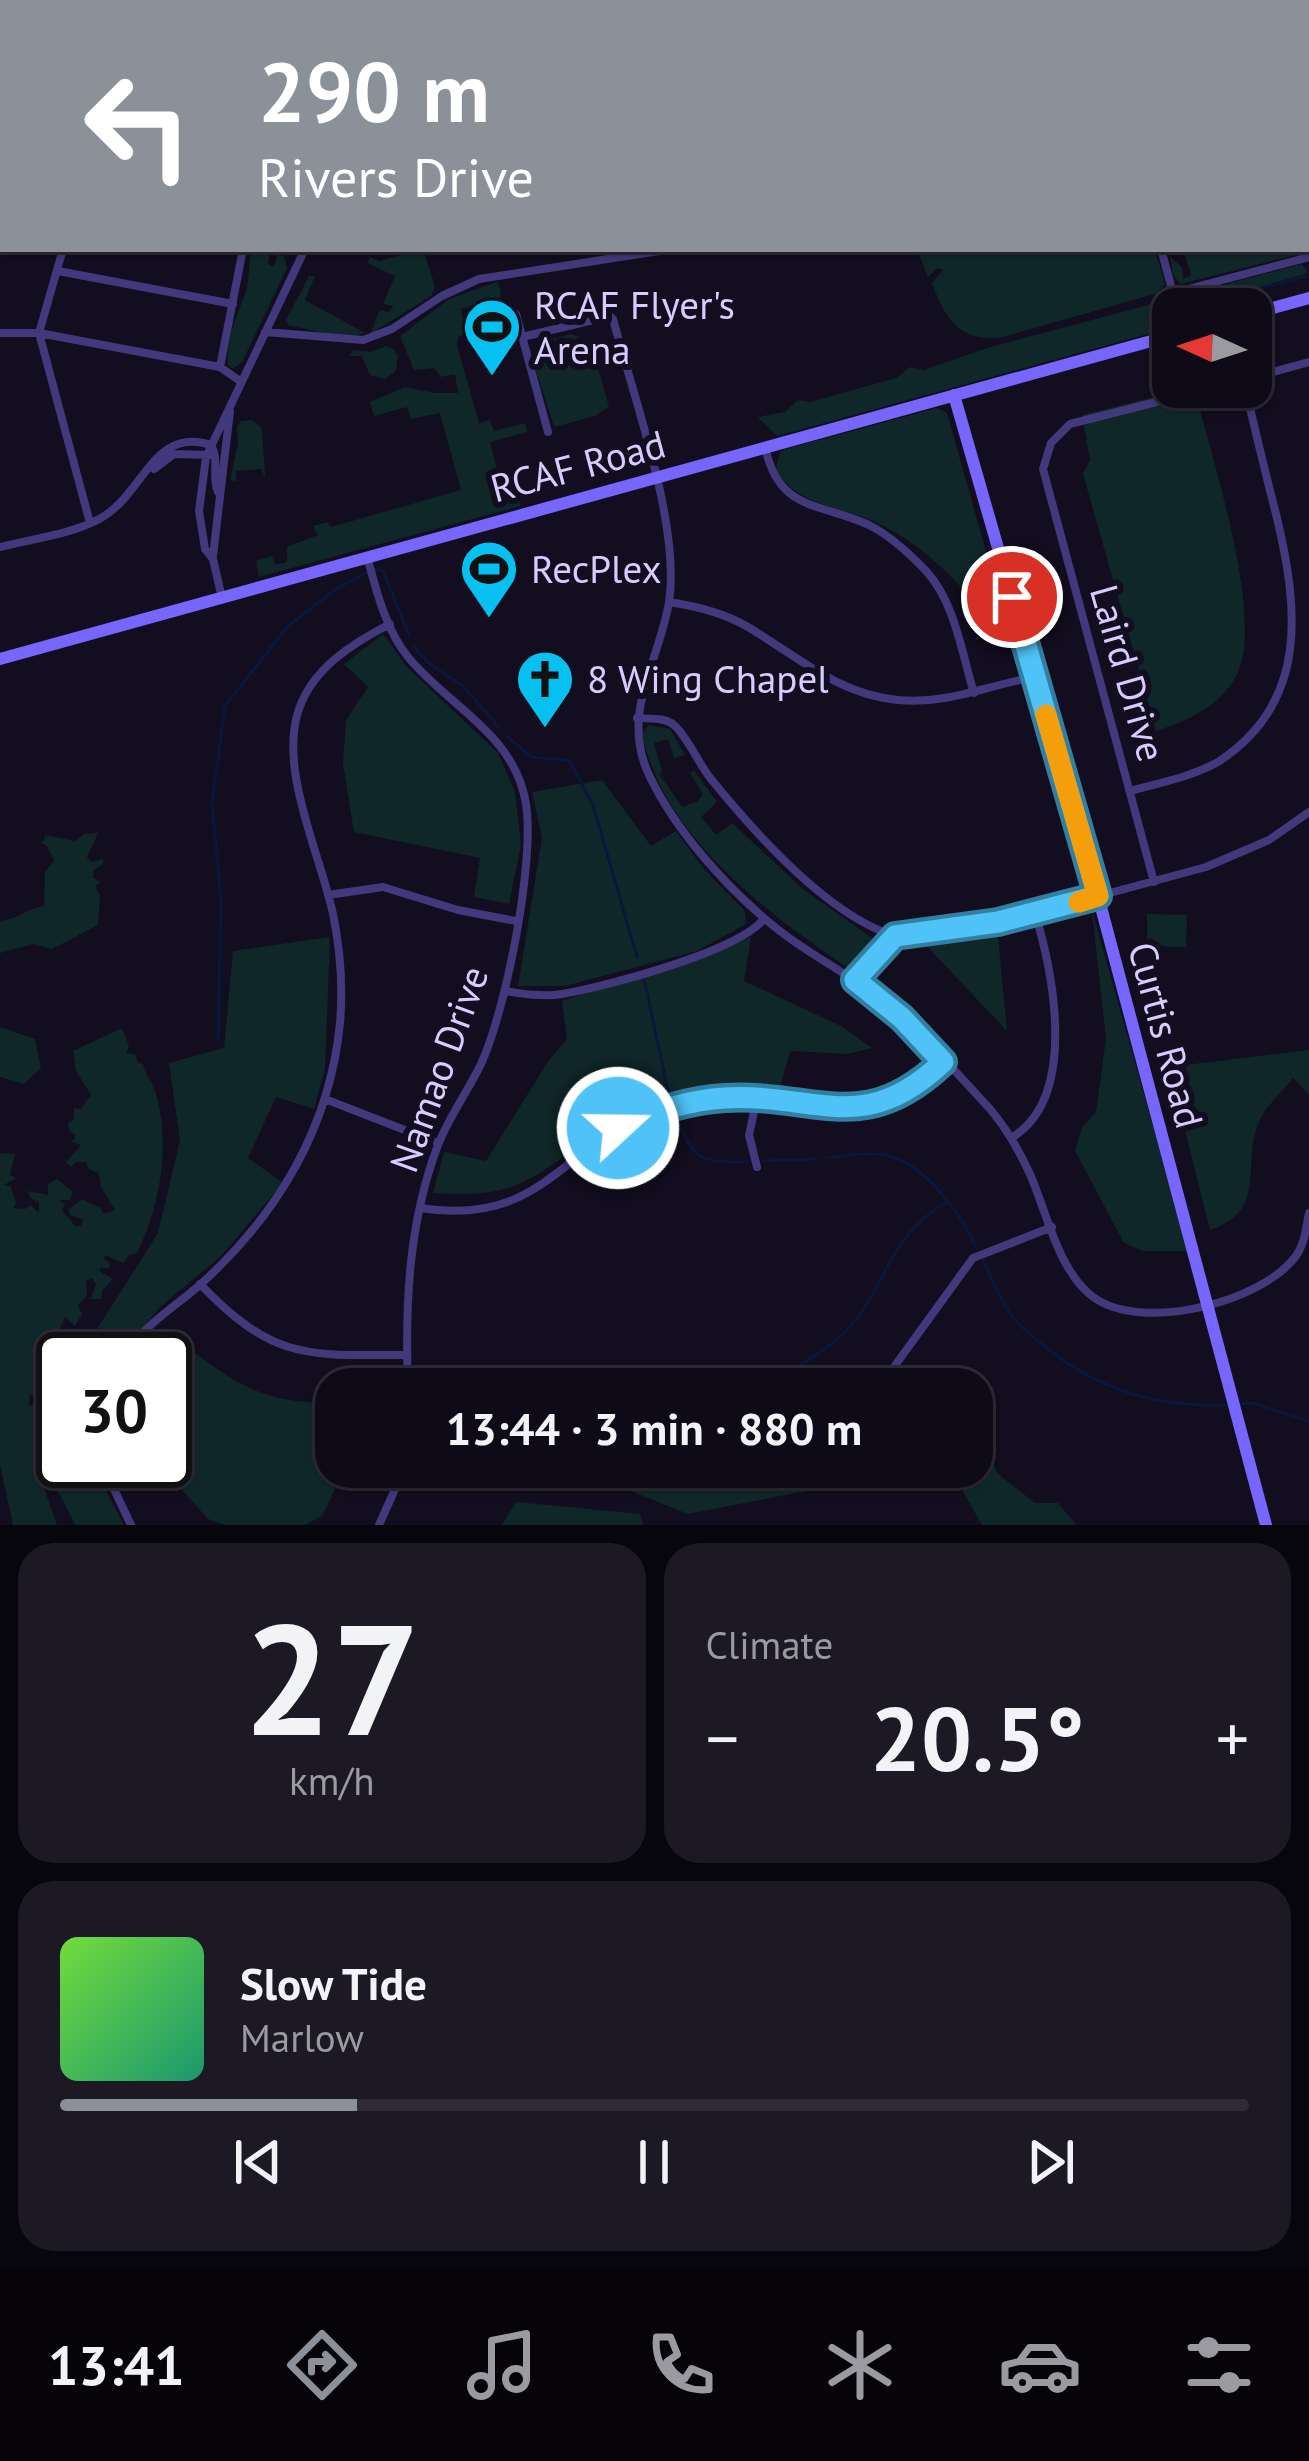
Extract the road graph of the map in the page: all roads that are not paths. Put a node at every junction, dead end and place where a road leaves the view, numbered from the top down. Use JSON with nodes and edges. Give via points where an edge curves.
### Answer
{"nodes":[{"id":1,"x":62,"y":252,"type":"edge"},
{"id":2,"x":242,"y":252,"type":"edge"},
{"id":3,"x":304,"y":252,"type":"edge"},
{"id":4,"x":654,"y":252,"type":"edge"},
{"id":5,"x":1162,"y":252,"type":"edge"},
{"id":6,"x":1308,"y":254,"type":"edge"},
{"id":7,"x":57,"y":271,"type":"junction"},
{"id":8,"x":1309,"y":298,"type":"edge"},
{"id":9,"x":233,"y":304,"type":"junction"},
{"id":10,"x":1272,"y":308,"type":"edge"},
{"id":11,"x":489,"y":316,"type":"dead end"},
{"id":12,"x":265,"y":332,"type":"junction"},
{"id":13,"x":0,"y":333,"type":"edge"},
{"id":14,"x":39,"y":333,"type":"junction"},
{"id":15,"x":522,"y":337,"type":"junction"},
{"id":16,"x":1152,"y":341,"type":"edge"},
{"id":17,"x":1309,"y":362,"type":"edge"},
{"id":18,"x":220,"y":367,"type":"junction"},
{"id":19,"x":1272,"y":372,"type":"edge"},
{"id":20,"x":240,"y":381,"type":"junction"},
{"id":21,"x":954,"y":395,"type":"junction"},
{"id":22,"x":1152,"y":403,"type":"edge"},
{"id":23,"x":1249,"y":408,"type":"edge"},
{"id":24,"x":230,"y":410,"type":"junction"},
{"id":25,"x":548,"y":432,"type":"dead end"},
{"id":26,"x":226,"y":447,"type":"junction"},
{"id":27,"x":765,"y":447,"type":"junction"},
{"id":28,"x":211,"y":452,"type":"junction"},
{"id":29,"x":653,"y":476,"type":"junction"},
{"id":30,"x":218,"y":492,"type":"junction"},
{"id":31,"x":90,"y":523,"type":"junction"},
{"id":32,"x":0,"y":547,"type":"edge"},
{"id":33,"x":213,"y":559,"type":"junction"},
{"id":34,"x":370,"y":565,"type":"junction"},
{"id":35,"x":223,"y":599,"type":"junction"},
{"id":36,"x":668,"y":602,"type":"junction"},
{"id":37,"x":390,"y":623,"type":"junction"},
{"id":38,"x":0,"y":659,"type":"edge"},
{"id":39,"x":1035,"y":677,"type":"junction"},
{"id":40,"x":974,"y":693,"type":"junction"},
{"id":41,"x":638,"y":718,"type":"junction"},
{"id":42,"x":1130,"y":791,"type":"junction"},
{"id":43,"x":1309,"y":812,"type":"edge"},
{"id":44,"x":1154,"y":882,"type":"junction"},
{"id":45,"x":328,"y":895,"type":"junction"},
{"id":46,"x":1098,"y":896,"type":"junction"},
{"id":47,"x":1035,"y":913,"type":"junction"},
{"id":48,"x":764,"y":919,"type":"junction"},
{"id":49,"x":516,"y":921,"type":"junction"},
{"id":50,"x":895,"y":936,"type":"junction"},
{"id":51,"x":855,"y":980,"type":"junction"},
{"id":52,"x":505,"y":991,"type":"junction"},
{"id":53,"x":943,"y":1062,"type":"junction"},
{"id":54,"x":757,"y":1098,"type":"junction"},
{"id":55,"x":325,"y":1100,"type":"junction"},
{"id":56,"x":1011,"y":1138,"type":"junction"},
{"id":57,"x":438,"y":1143,"type":"junction"},
{"id":58,"x":757,"y":1167,"type":"dead end"},
{"id":59,"x":421,"y":1208,"type":"junction"},
{"id":60,"x":1309,"y":1213,"type":"edge"},
{"id":61,"x":1052,"y":1227,"type":"junction"},
{"id":62,"x":200,"y":1284,"type":"junction"},
{"id":63,"x":1207,"y":1304,"type":"junction"},
{"id":64,"x":147,"y":1332,"type":"edge"},
{"id":65,"x":407,"y":1354,"type":"junction"},
{"id":66,"x":407,"y":1368,"type":"edge"},
{"id":67,"x":893,"y":1368,"type":"edge"},
{"id":68,"x":113,"y":1488,"type":"edge"},
{"id":69,"x":396,"y":1488,"type":"edge"},
{"id":70,"x":131,"y":1525,"type":"edge"},
{"id":71,"x":379,"y":1525,"type":"edge"},
{"id":72,"x":1266,"y":1525,"type":"edge"}],
"edges":[{"from":1,"to":7,"type":"street"},
{"from":2,"to":9,"type":"street"},
{"from":3,"to":12,"type":"street"},
{"from":4,"to":12,"type":"street","via":[[479,279],[363,340]]},
{"from":5,"to":6,"type":"street","via":[[1173,293]]},
{"from":7,"to":9,"type":"street"},
{"from":7,"to":14,"type":"street"},
{"from":8,"to":10,"type":"main road"},
{"from":9,"to":18,"type":"street"},
{"from":11,"to":15,"type":"street","via":[[512,311]]},
{"from":12,"to":20,"type":"street"},
{"from":13,"to":14,"type":"street"},
{"from":14,"to":18,"type":"street"},
{"from":14,"to":31,"type":"street"},
{"from":15,"to":25,"type":"street"},
{"from":15,"to":29,"type":"street","via":[[613,319]]},
{"from":16,"to":21,"type":"main road","name":"RCAF Road"},
{"from":17,"to":19,"type":"street"},
{"from":18,"to":20,"type":"street"},
{"from":20,"to":24,"type":"street"},
{"from":21,"to":27,"type":"main road","name":"RCAF Road"},
{"from":21,"to":39,"type":"main road","name":"Curtis Road"},
{"from":22,"to":42,"type":"street","name":"Laird Drive","via":[[1070,424],[1051,443],[1043,469]]},
{"from":23,"to":42,"type":"street","via":[[1295,599],[1291,669],[1266,721],[1239,748],[1205,769]]},
{"from":24,"to":26,"type":"street"},
{"from":24,"to":28,"type":"street"},
{"from":26,"to":28,"type":"street"},
{"from":26,"to":30,"type":"street"},
{"from":27,"to":29,"type":"main road","name":"RCAF Road"},
{"from":27,"to":40,"type":"street","via":[[790,496],[876,529],[931,576]]},
{"from":28,"to":30,"type":"street"},
{"from":28,"to":31,"type":"street","via":[[188,440],[173,443],[123,502]]},
{"from":28,"to":33,"type":"street","via":[[199,511]]},
{"from":29,"to":34,"type":"main road","name":"RCAF Road"},
{"from":29,"to":36,"type":"street","via":[[670,536]]},
{"from":30,"to":33,"type":"street"},
{"from":31,"to":32,"type":"street"},
{"from":33,"to":35,"type":"street"},
{"from":34,"to":35,"type":"main road","name":"RCAF Road"},
{"from":34,"to":37,"type":"street"},
{"from":35,"to":38,"type":"main road","name":"RCAF Road"},
{"from":36,"to":40,"type":"street","via":[[733,619],[826,678],[875,697],[926,701]]},
{"from":36,"to":41,"type":"street"},
{"from":37,"to":45,"type":"street","via":[[353,642],[299,706],[293,762]]},
{"from":37,"to":49,"type":"street","name":"Namao Drive","via":[[406,655],[496,739],[517,771],[527,856]]},
{"from":39,"to":40,"type":"street"},
{"from":39,"to":46,"type":"main road","name":"Curtis Road"},
{"from":41,"to":48,"type":"street","via":[[643,760],[667,807]]},
{"from":41,"to":50,"type":"street","via":[[674,725],[777,854]]},
{"from":42,"to":44,"type":"street","name":"Laird Drive"},
{"from":43,"to":44,"type":"street","via":[[1240,855]]},
{"from":44,"to":46,"type":"street"},
{"from":45,"to":49,"type":"street","via":[[383,886]]},
{"from":45,"to":55,"type":"street","via":[[340,1022]]},
{"from":46,"to":47,"type":"street"},
{"from":46,"to":63,"type":"main road","name":"Curtis Road"},
{"from":47,"to":50,"type":"street"},
{"from":47,"to":56,"type":"street","via":[[1052,979],[1051,1076],[1038,1115]]},
{"from":48,"to":51,"type":"street"},
{"from":48,"to":52,"type":"street","via":[[697,957],[559,994]]},
{"from":49,"to":52,"type":"street","name":"Namao Drive"},
{"from":50,"to":51,"type":"street"},
{"from":51,"to":53,"type":"street"},
{"from":52,"to":57,"type":"street","name":"Namao Drive","via":[[482,1062]]},
{"from":53,"to":54,"type":"street","via":[[879,1104],[828,1108]]},
{"from":53,"to":56,"type":"street"},
{"from":54,"to":58,"type":"street","via":[[749,1136]]},
{"from":54,"to":59,"type":"street","via":[[701,1101],[640,1118],[506,1205],[478,1212]]},
{"from":55,"to":57,"type":"street"},
{"from":55,"to":62,"type":"street","via":[[272,1209]]},
{"from":56,"to":61,"type":"street"},
{"from":57,"to":59,"type":"street","name":"Namao Drive"},
{"from":59,"to":65,"type":"street","name":"Namao Drive","via":[[405,1303]]},
{"from":60,"to":63,"type":"street","via":[[1286,1267],[1254,1289]]},
{"from":61,"to":63,"type":"street","via":[[1093,1298],[1139,1315]]},
{"from":61,"to":67,"type":"street","via":[[973,1258]]},
{"from":62,"to":64,"type":"street"},
{"from":62,"to":65,"type":"street","via":[[235,1320],[291,1350]]},
{"from":63,"to":72,"type":"main road","name":"Curtis Road"},
{"from":65,"to":66,"type":"street","name":"Namao Drive"},
{"from":68,"to":70,"type":"street"},
{"from":69,"to":71,"type":"street"}]}
